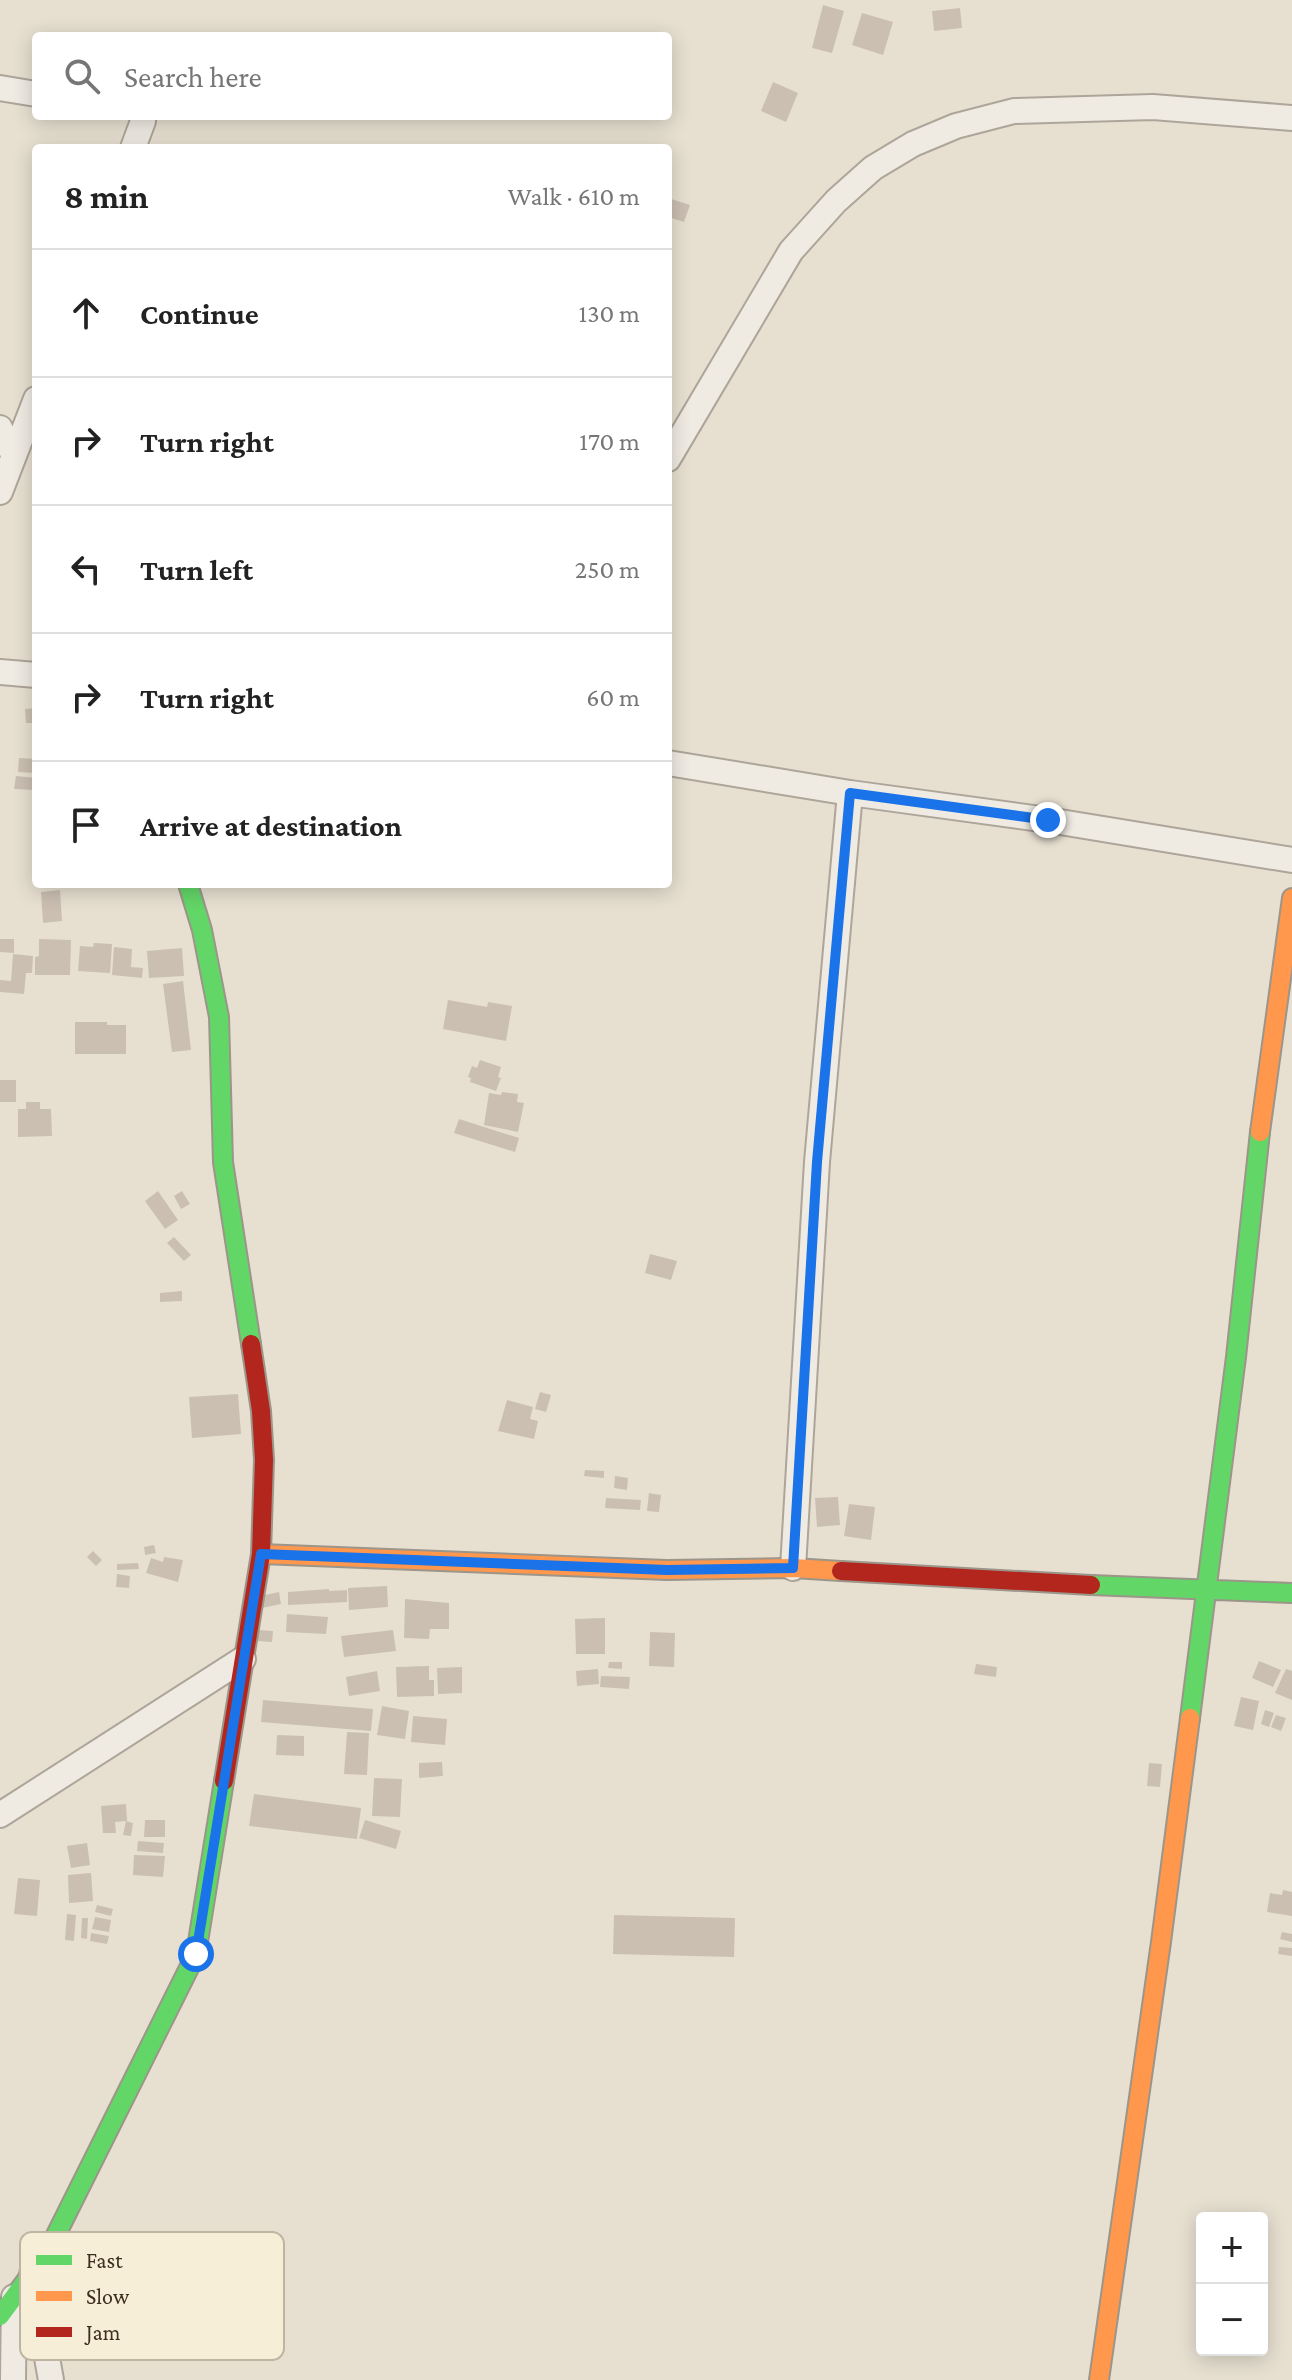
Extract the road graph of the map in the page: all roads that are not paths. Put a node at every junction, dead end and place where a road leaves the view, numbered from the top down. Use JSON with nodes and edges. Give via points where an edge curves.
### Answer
{"nodes":[{"id":1,"x":0,"y":88,"type":"edge"},
{"id":2,"x":32,"y":93,"type":"edge"},
{"id":3,"x":1292,"y":118,"type":"edge"},
{"id":4,"x":143,"y":120,"type":"edge"},
{"id":5,"x":134,"y":144,"type":"edge"},
{"id":6,"x":32,"y":409,"type":"edge"},
{"id":7,"x":0,"y":428,"type":"edge"},
{"id":8,"x":672,"y":452,"type":"edge"},
{"id":9,"x":14,"y":456,"type":"junction"},
{"id":10,"x":0,"y":492,"type":"edge"},
{"id":11,"x":0,"y":672,"type":"edge"},
{"id":12,"x":32,"y":675,"type":"edge"},
{"id":13,"x":672,"y":764,"type":"edge"},
{"id":14,"x":850,"y":793,"type":"junction"},
{"id":15,"x":1292,"y":860,"type":"edge"},
{"id":16,"x":189,"y":888,"type":"edge"},
{"id":17,"x":1292,"y":898,"type":"edge"},
{"id":18,"x":261,"y":1554,"type":"junction"},
{"id":19,"x":793,"y":1568,"type":"junction"},
{"id":20,"x":1206,"y":1591,"type":"junction"},
{"id":21,"x":1292,"y":1593,"type":"edge"},
{"id":22,"x":243,"y":1659,"type":"junction"},
{"id":23,"x":0,"y":1815,"type":"edge"},
{"id":24,"x":57,"y":2232,"type":"edge"},
{"id":25,"x":20,"y":2289,"type":"edge"},
{"id":26,"x":7,"y":2306,"type":"edge"},
{"id":27,"x":47,"y":2360,"type":"edge"},
{"id":28,"x":13,"y":2380,"type":"edge"},
{"id":29,"x":51,"y":2380,"type":"edge"},
{"id":30,"x":1099,"y":2380,"type":"edge"}],
"edges":[{"from":1,"to":2,"type":"street"},
{"from":3,"to":8,"type":"street","via":[[1153,107],[1014,111],[913,144],[864,176],[791,251]]},
{"from":4,"to":5,"type":"street"},
{"from":6,"to":9,"type":"street"},
{"from":7,"to":9,"type":"street"},
{"from":9,"to":10,"type":"street"},
{"from":11,"to":12,"type":"street"},
{"from":13,"to":14,"type":"street"},
{"from":14,"to":15,"type":"street"},
{"from":14,"to":19,"type":"street","via":[[817,1162]]},
{"from":16,"to":18,"type":"street","via":[[219,1017],[223,1162],[263,1435]]},
{"from":17,"to":20,"type":"street"},
{"from":18,"to":19,"type":"street","via":[[667,1570]]},
{"from":18,"to":22,"type":"street"},
{"from":19,"to":20,"type":"street"},
{"from":20,"to":21,"type":"street"},
{"from":20,"to":30,"type":"street"},
{"from":22,"to":23,"type":"street"},
{"from":22,"to":24,"type":"street","via":[[196,1954]]},
{"from":25,"to":26,"type":"street"},
{"from":26,"to":28,"type":"street"},
{"from":27,"to":29,"type":"street"}]}
